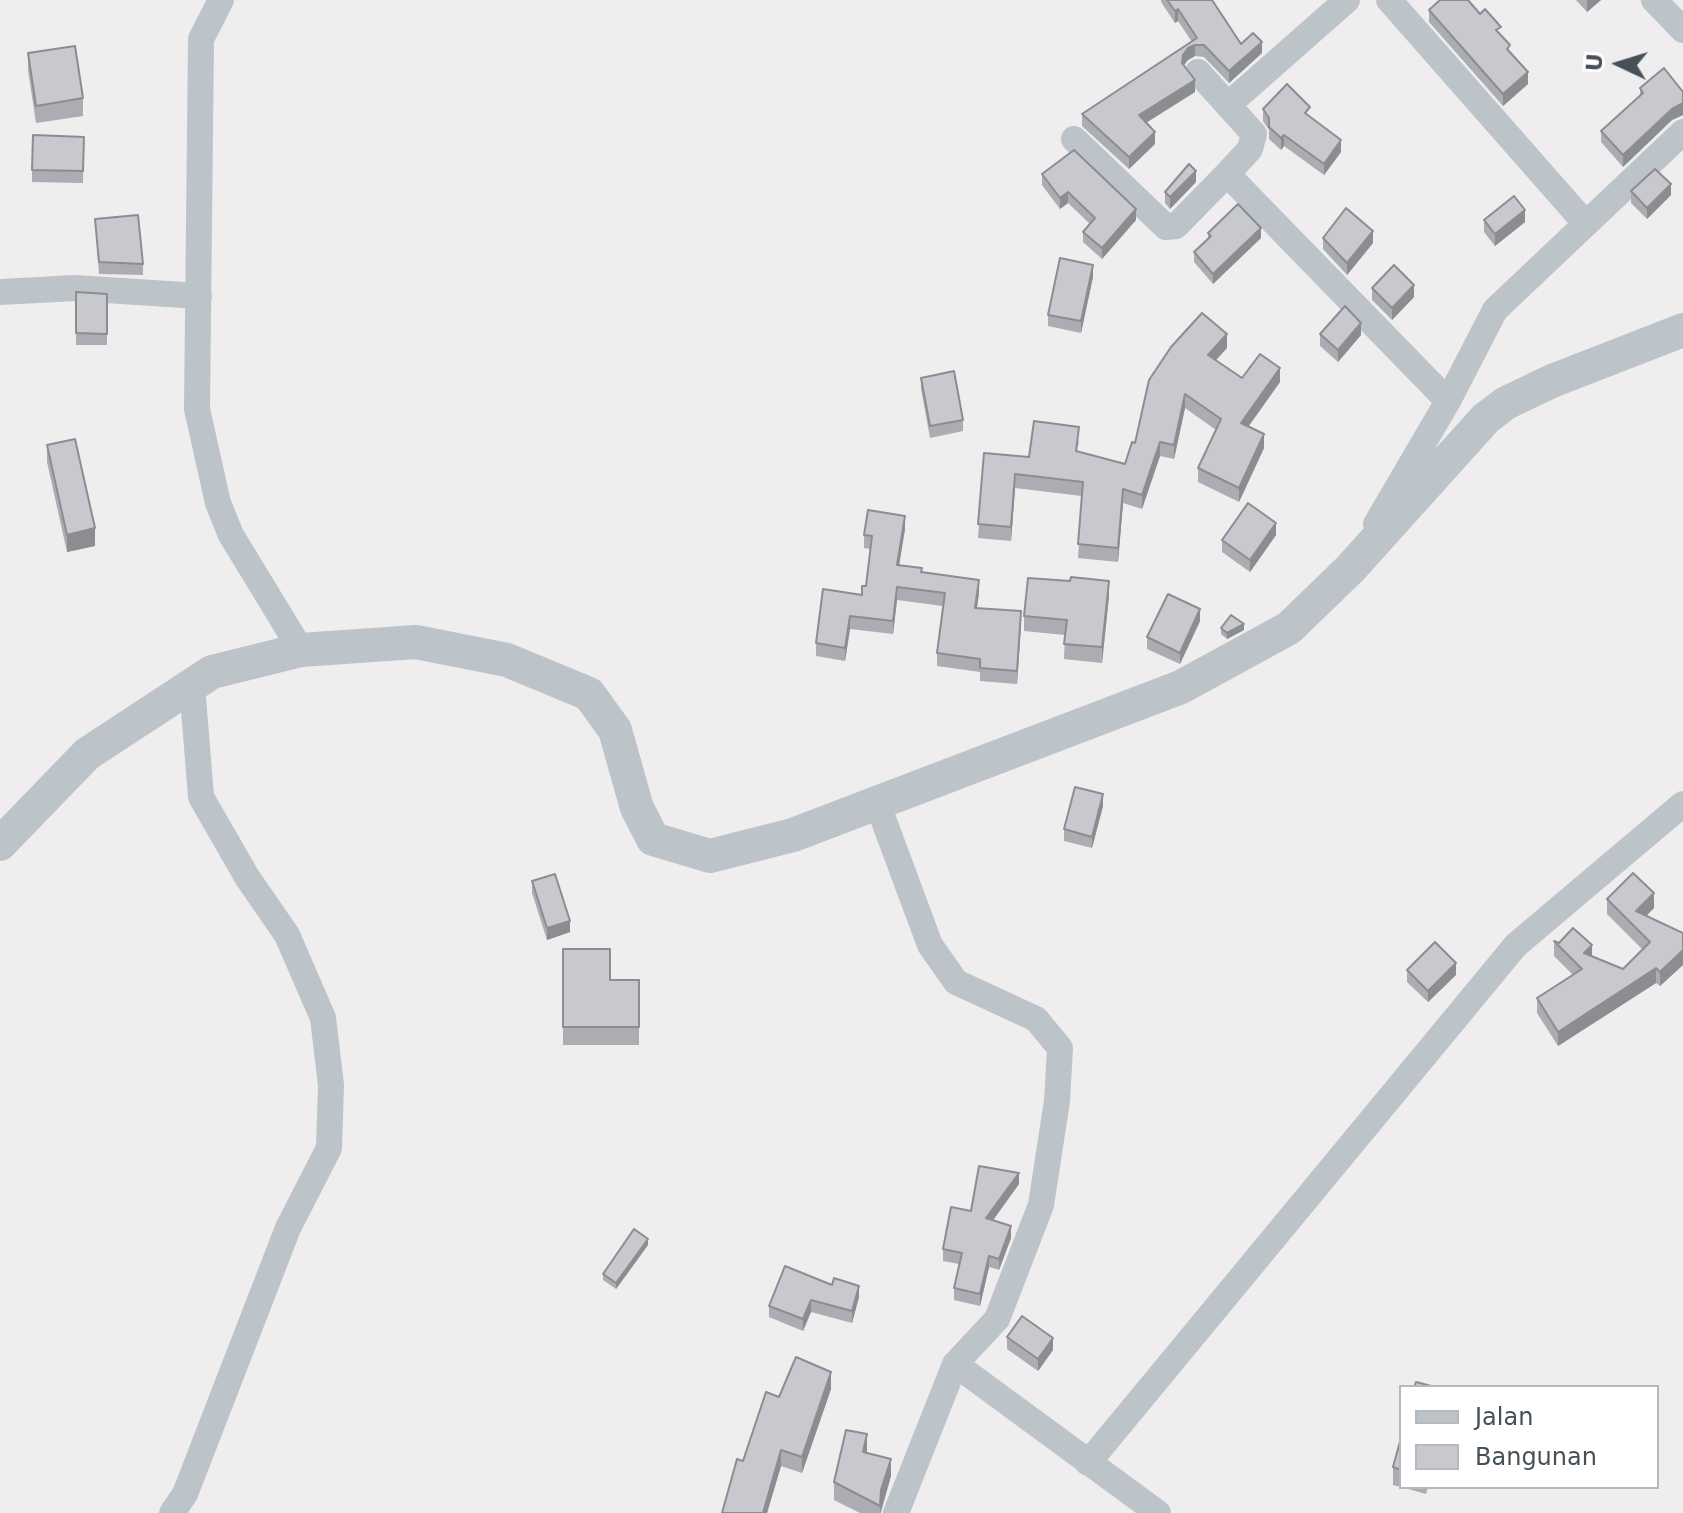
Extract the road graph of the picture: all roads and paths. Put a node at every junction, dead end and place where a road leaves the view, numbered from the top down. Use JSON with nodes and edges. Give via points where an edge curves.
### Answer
{"nodes":[{"id":1,"x":221,"y":0,"type":"edge"},
{"id":2,"x":1347,"y":0,"type":"edge"},
{"id":3,"x":1389,"y":0,"type":"edge"},
{"id":4,"x":1654,"y":0,"type":"edge"},
{"id":5,"x":1683,"y":30,"type":"edge"},
{"id":6,"x":1198,"y":72,"type":"dead end"},
{"id":7,"x":1229,"y":104,"type":"junction"},
{"id":8,"x":1683,"y":132,"type":"edge"},
{"id":9,"x":1074,"y":139,"type":"dead end"},
{"id":10,"x":1227,"y":174,"type":"junction"},
{"id":11,"x":1586,"y":224,"type":"junction"},
{"id":12,"x":0,"y":292,"type":"edge"},
{"id":13,"x":199,"y":296,"type":"junction"},
{"id":14,"x":1683,"y":330,"type":"edge"},
{"id":15,"x":1448,"y":401,"type":"junction"},
{"id":16,"x":1350,"y":569,"type":"junction"},
{"id":17,"x":301,"y":650,"type":"junction"},
{"id":18,"x":192,"y":685,"type":"junction"},
{"id":19,"x":1683,"y":804,"type":"edge"},
{"id":20,"x":878,"y":805,"type":"junction"},
{"id":21,"x":0,"y":844,"type":"edge"},
{"id":22,"x":955,"y":1364,"type":"junction"},
{"id":23,"x":1088,"y":1463,"type":"junction"},
{"id":24,"x":172,"y":1513,"type":"edge"},
{"id":25,"x":896,"y":1513,"type":"edge"},
{"id":26,"x":1158,"y":1513,"type":"edge"}],
"edges":[{"from":1,"to":13,"type":"street","via":[[201,39]]},
{"from":2,"to":7,"type":"street"},
{"from":3,"to":11,"type":"street"},
{"from":4,"to":5,"type":"street"},
{"from":6,"to":7,"type":"street"},
{"from":7,"to":10,"type":"street","via":[[1254,134],[1250,149]]},
{"from":8,"to":11,"type":"street"},
{"from":9,"to":10,"type":"street","via":[[1166,227],[1176,226]]},
{"from":10,"to":15,"type":"street"},
{"from":11,"to":15,"type":"street","via":[[1495,310]]},
{"from":12,"to":13,"type":"street","via":[[75,288]]},
{"from":13,"to":17,"type":"street","via":[[197,409],[218,503],[231,535]]},
{"from":14,"to":16,"type":"street","via":[[1506,403],[1486,418]]},
{"from":15,"to":16,"type":"street"},
{"from":16,"to":20,"type":"street","via":[[1289,628],[1181,687]]},
{"from":17,"to":18,"type":"street","via":[[212,672]]},
{"from":17,"to":20,"type":"street","via":[[416,642],[507,660],[589,694],[615,730],[637,808],[653,839],[710,856],[793,835]]},
{"from":18,"to":21,"type":"street","via":[[87,754]]},
{"from":18,"to":24,"type":"street","via":[[201,797],[287,935],[323,1018],[331,1085],[329,1148],[288,1228],[185,1494]]},
{"from":19,"to":23,"type":"street","via":[[1516,945]]},
{"from":20,"to":22,"type":"street","via":[[930,945],[956,982],[1036,1019],[1060,1048],[1041,1205],[997,1319]]},
{"from":22,"to":23,"type":"street"},
{"from":22,"to":25,"type":"street"},
{"from":23,"to":26,"type":"street"}]}
